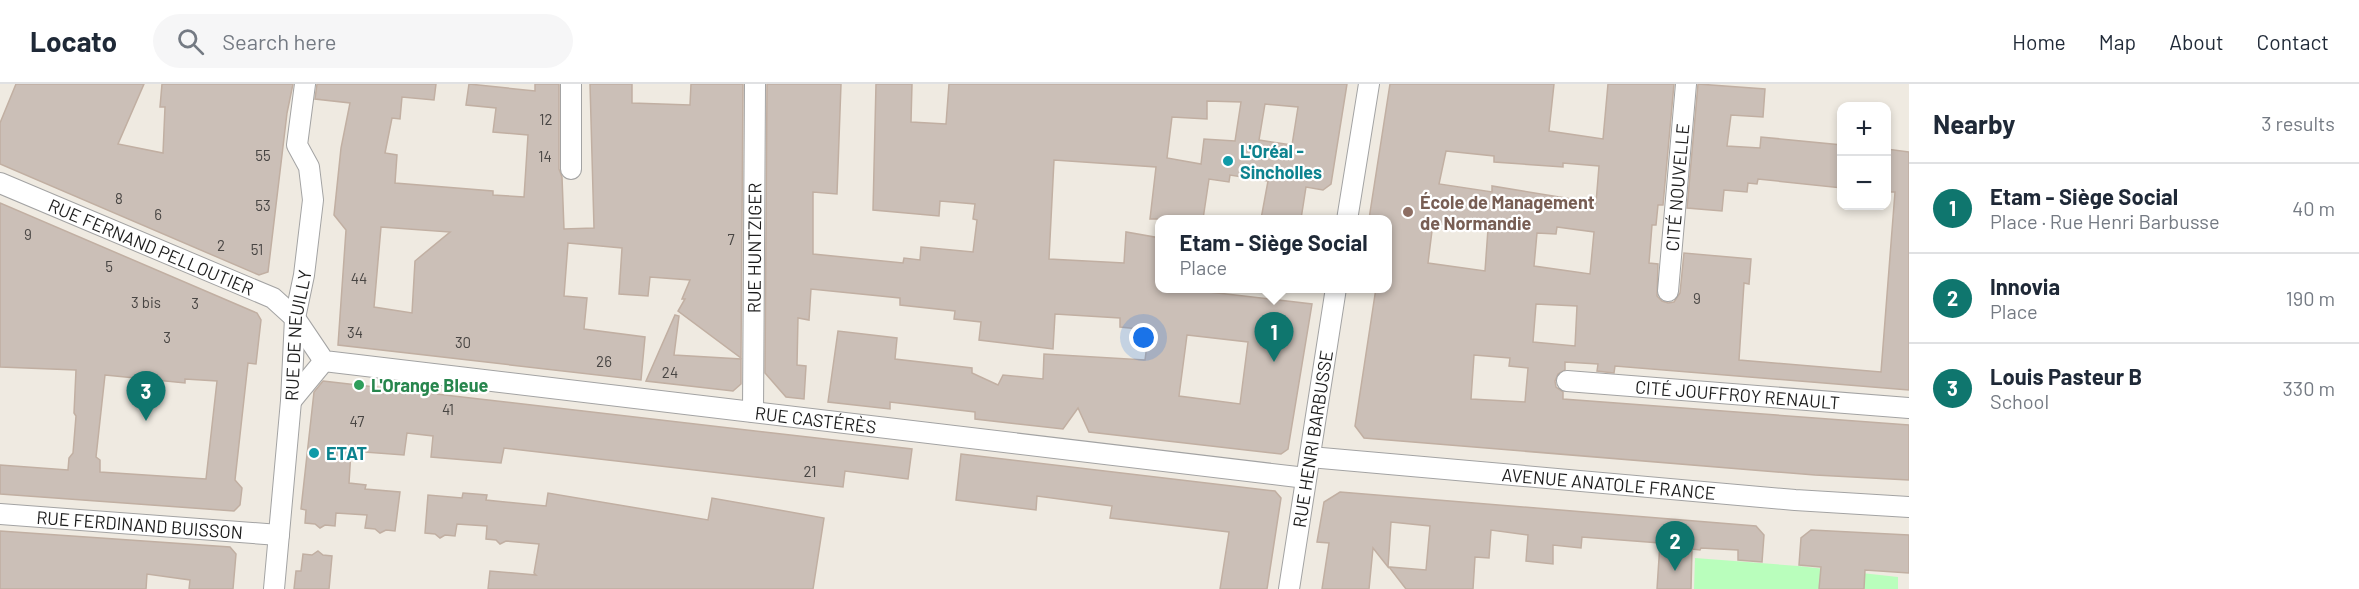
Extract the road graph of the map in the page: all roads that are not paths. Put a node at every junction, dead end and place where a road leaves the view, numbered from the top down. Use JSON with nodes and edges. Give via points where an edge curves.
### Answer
{"nodes":[{"id":1,"x":305,"y":84,"type":"edge"},
{"id":2,"x":572,"y":84,"type":"edge"},
{"id":3,"x":755,"y":84,"type":"edge"},
{"id":4,"x":1369,"y":84,"type":"edge"},
{"id":5,"x":1686,"y":84,"type":"edge"},
{"id":6,"x":571,"y":169,"type":"dead end"},
{"id":7,"x":0,"y":183,"type":"edge"},
{"id":8,"x":1348,"y":215,"type":"edge"},
{"id":9,"x":1668,"y":291,"type":"dead end"},
{"id":10,"x":1335,"y":293,"type":"edge"},
{"id":11,"x":295,"y":318,"type":"junction"},
{"id":12,"x":324,"y":361,"type":"junction"},
{"id":13,"x":1567,"y":381,"type":"dead end"},
{"id":14,"x":291,"y":401,"type":"junction"},
{"id":15,"x":1909,"y":408,"type":"edge"},
{"id":16,"x":753,"y":412,"type":"junction"},
{"id":17,"x":1310,"y":457,"type":"junction"},
{"id":18,"x":1306,"y":478,"type":"junction"},
{"id":19,"x":1909,"y":507,"type":"edge"},
{"id":20,"x":0,"y":514,"type":"edge"},
{"id":21,"x":279,"y":535,"type":"junction"},
{"id":22,"x":274,"y":589,"type":"edge"},
{"id":23,"x":1288,"y":589,"type":"edge"}],
"edges":[{"from":1,"to":11,"type":"street","name":"RUE DE NEUILLY","via":[[297,145],[309,167],[313,200]]},
{"from":2,"to":6,"type":"street"},
{"from":3,"to":16,"type":"street","name":"RUE HUNTZIGER"},
{"from":4,"to":8,"type":"street"},
{"from":5,"to":9,"type":"street","name":"CITÉ NOUVELLE"},
{"from":7,"to":11,"type":"street","name":"RUE FERNAND PELLOUTIER","via":[[273,298]]},
{"from":10,"to":17,"type":"street","name":"RUE HENRI BARBUSSE"},
{"from":11,"to":12,"type":"street"},
{"from":11,"to":14,"type":"street","name":"RUE DE NEUILLY"},
{"from":12,"to":14,"type":"street"},
{"from":12,"to":16,"type":"street","name":"RUE CASTÉRÈS"},
{"from":13,"to":15,"type":"street","name":"CITÉ JOUFFROY RENAULT"},
{"from":14,"to":21,"type":"street","name":"RUE DE NEUILLY"},
{"from":16,"to":18,"type":"street","name":"RUE CASTÉRÈS"},
{"from":17,"to":18,"type":"street","name":"RUE HENRI BARBUSSE"},
{"from":17,"to":19,"type":"street","name":"AVENUE ANATOLE FRANCE"},
{"from":18,"to":23,"type":"street","name":"RUE HENRI BARBUSSE"},
{"from":20,"to":21,"type":"street","name":"RUE FERDINAND BUISSON"},
{"from":21,"to":22,"type":"street","name":"RUE DE NEUILLY"}]}
